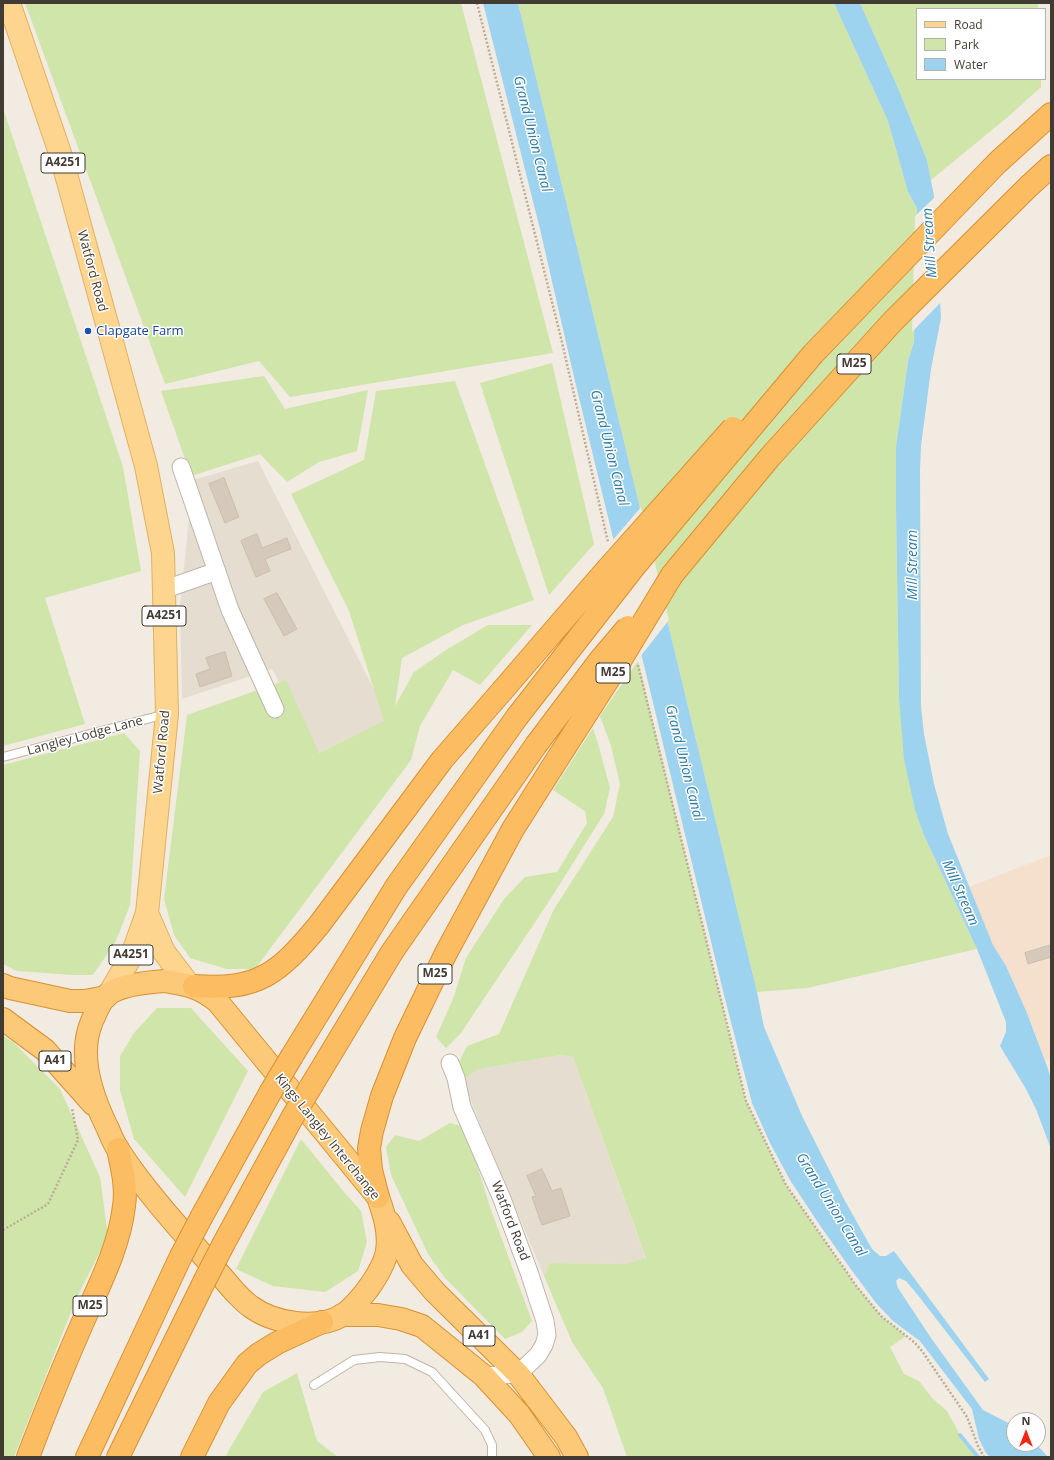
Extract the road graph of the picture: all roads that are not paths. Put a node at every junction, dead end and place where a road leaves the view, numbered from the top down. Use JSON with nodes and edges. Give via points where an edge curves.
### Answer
{"nodes":[{"id":1,"x":9,"y":3,"type":"edge"},
{"id":2,"x":1051,"y":114,"type":"edge"},
{"id":3,"x":1051,"y":166,"type":"edge"},
{"id":4,"x":813,"y":354,"type":"junction"},
{"id":5,"x":181,"y":467,"type":"dead end"},
{"id":6,"x":217,"y":571,"type":"junction"},
{"id":7,"x":672,"y":575,"type":"junction"},
{"id":8,"x":163,"y":590,"type":"junction"},
{"id":9,"x":275,"y":709,"type":"dead end"},
{"id":10,"x":167,"y":714,"type":"junction"},
{"id":11,"x":3,"y":757,"type":"edge"},
{"id":12,"x":147,"y":913,"type":"junction"},
{"id":13,"x":3,"y":985,"type":"edge"},
{"id":14,"x":191,"y":985,"type":"junction"},
{"id":15,"x":107,"y":996,"type":"junction"},
{"id":16,"x":3,"y":1020,"type":"edge"},
{"id":17,"x":450,"y":1063,"type":"dead end"},
{"id":18,"x":99,"y":1111,"type":"junction"},
{"id":19,"x":118,"y":1149,"type":"junction"},
{"id":20,"x":381,"y":1205,"type":"junction"},
{"id":21,"x":332,"y":1319,"type":"junction"},
{"id":22,"x":518,"y":1374,"type":"junction"},
{"id":23,"x":484,"y":1376,"type":"junction"},
{"id":24,"x":314,"y":1385,"type":"dead end"},
{"id":25,"x":28,"y":1457,"type":"edge"},
{"id":26,"x":87,"y":1457,"type":"edge"},
{"id":27,"x":118,"y":1457,"type":"edge"},
{"id":28,"x":192,"y":1457,"type":"edge"},
{"id":29,"x":492,"y":1457,"type":"edge"},
{"id":30,"x":549,"y":1457,"type":"edge"},
{"id":31,"x":577,"y":1457,"type":"edge"}],
"edges":[{"from":1,"to":8,"type":"main road","name":"Watford Road","number":"A4251","via":[[61,156],[146,466],[163,553]]},
{"from":2,"to":4,"type":"highway","number":"M25","via":[[997,163]]},
{"from":3,"to":7,"type":"highway","number":"M25","via":[[893,322],[770,457]]},
{"from":4,"to":14,"type":"highway","number":"M25","bridge":true,"via":[[730,431],[602,574],[442,760],[299,949],[280,967],[262,978],[243,985],[213,988]]},
{"from":4,"to":26,"type":"highway","number":"M25","bridge":true,"via":[[634,566],[517,717],[396,887],[270,1093],[202,1216]]},
{"from":5,"to":6,"type":"street"},
{"from":6,"to":8,"type":"street"},
{"from":6,"to":9,"type":"street","via":[[230,610]]},
{"from":7,"to":20,"type":"highway","number":"M25","bridge":true,"via":[[513,829],[446,953],[405,1038],[382,1096],[369,1148],[371,1170]]},
{"from":7,"to":27,"type":"highway","number":"M25","bridge":true,"via":[[600,660],[536,745],[392,952],[292,1118],[224,1243]]},
{"from":8,"to":10,"type":"main road","name":"Watford Road","number":"A4251"},
{"from":10,"to":11,"type":"lane","name":"Langley Lodge Lane"},
{"from":10,"to":12,"type":"main road","name":"Watford Road","number":"A4251"},
{"from":12,"to":14,"type":"main road","name":"Watford Road","number":"A4251","via":[[164,952]]},
{"from":12,"to":15,"type":"main road","name":"Watford Road","number":"A4251","via":[[132,955]]},
{"from":13,"to":15,"type":"highway","name":"Kings Langley Interchange","via":[[70,1001],[85,1001]]},
{"from":14,"to":15,"type":"highway","name":"Kings Langley Interchange","via":[[166,981],[146,982],[126,987]]},
{"from":14,"to":20,"type":"highway","name":"Kings Langley Interchange","via":[[217,1001]]},
{"from":15,"to":18,"type":"highway","via":[[89,1029],[86,1047],[87,1070]]},
{"from":16,"to":18,"type":"highway","number":"A41","via":[[45,1050]]},
{"from":17,"to":22,"type":"street","name":"Watford Road","via":[[462,1107],[505,1206],[545,1321],[547,1335],[544,1345],[538,1355]]},
{"from":18,"to":19,"type":"highway"},
{"from":19,"to":21,"type":"highway","via":[[148,1191],[249,1306],[271,1318],[290,1322],[306,1323]]},
{"from":19,"to":25,"type":"highway","number":"M25","via":[[124,1178],[125,1204],[120,1230]]},
{"from":20,"to":21,"type":"highway","name":"Kings Langley Interchange","via":[[387,1233],[387,1252],[381,1266],[375,1279],[357,1302]]},
{"from":20,"to":22,"type":"highway","number":"A41","via":[[412,1265],[435,1292]]},
{"from":21,"to":23,"type":"highway","number":"A41","via":[[378,1315],[422,1326]]},
{"from":21,"to":28,"type":"highway","via":[[277,1343],[247,1364],[219,1403]]},
{"from":22,"to":23,"type":"street"},
{"from":22,"to":31,"type":"highway","number":"A41","via":[[566,1437]]},
{"from":23,"to":30,"type":"highway","number":"A41","via":[[519,1414]]},
{"from":24,"to":29,"type":"lane","via":[[354,1360],[380,1357],[405,1359],[432,1372],[486,1430],[492,1445]]}]}
